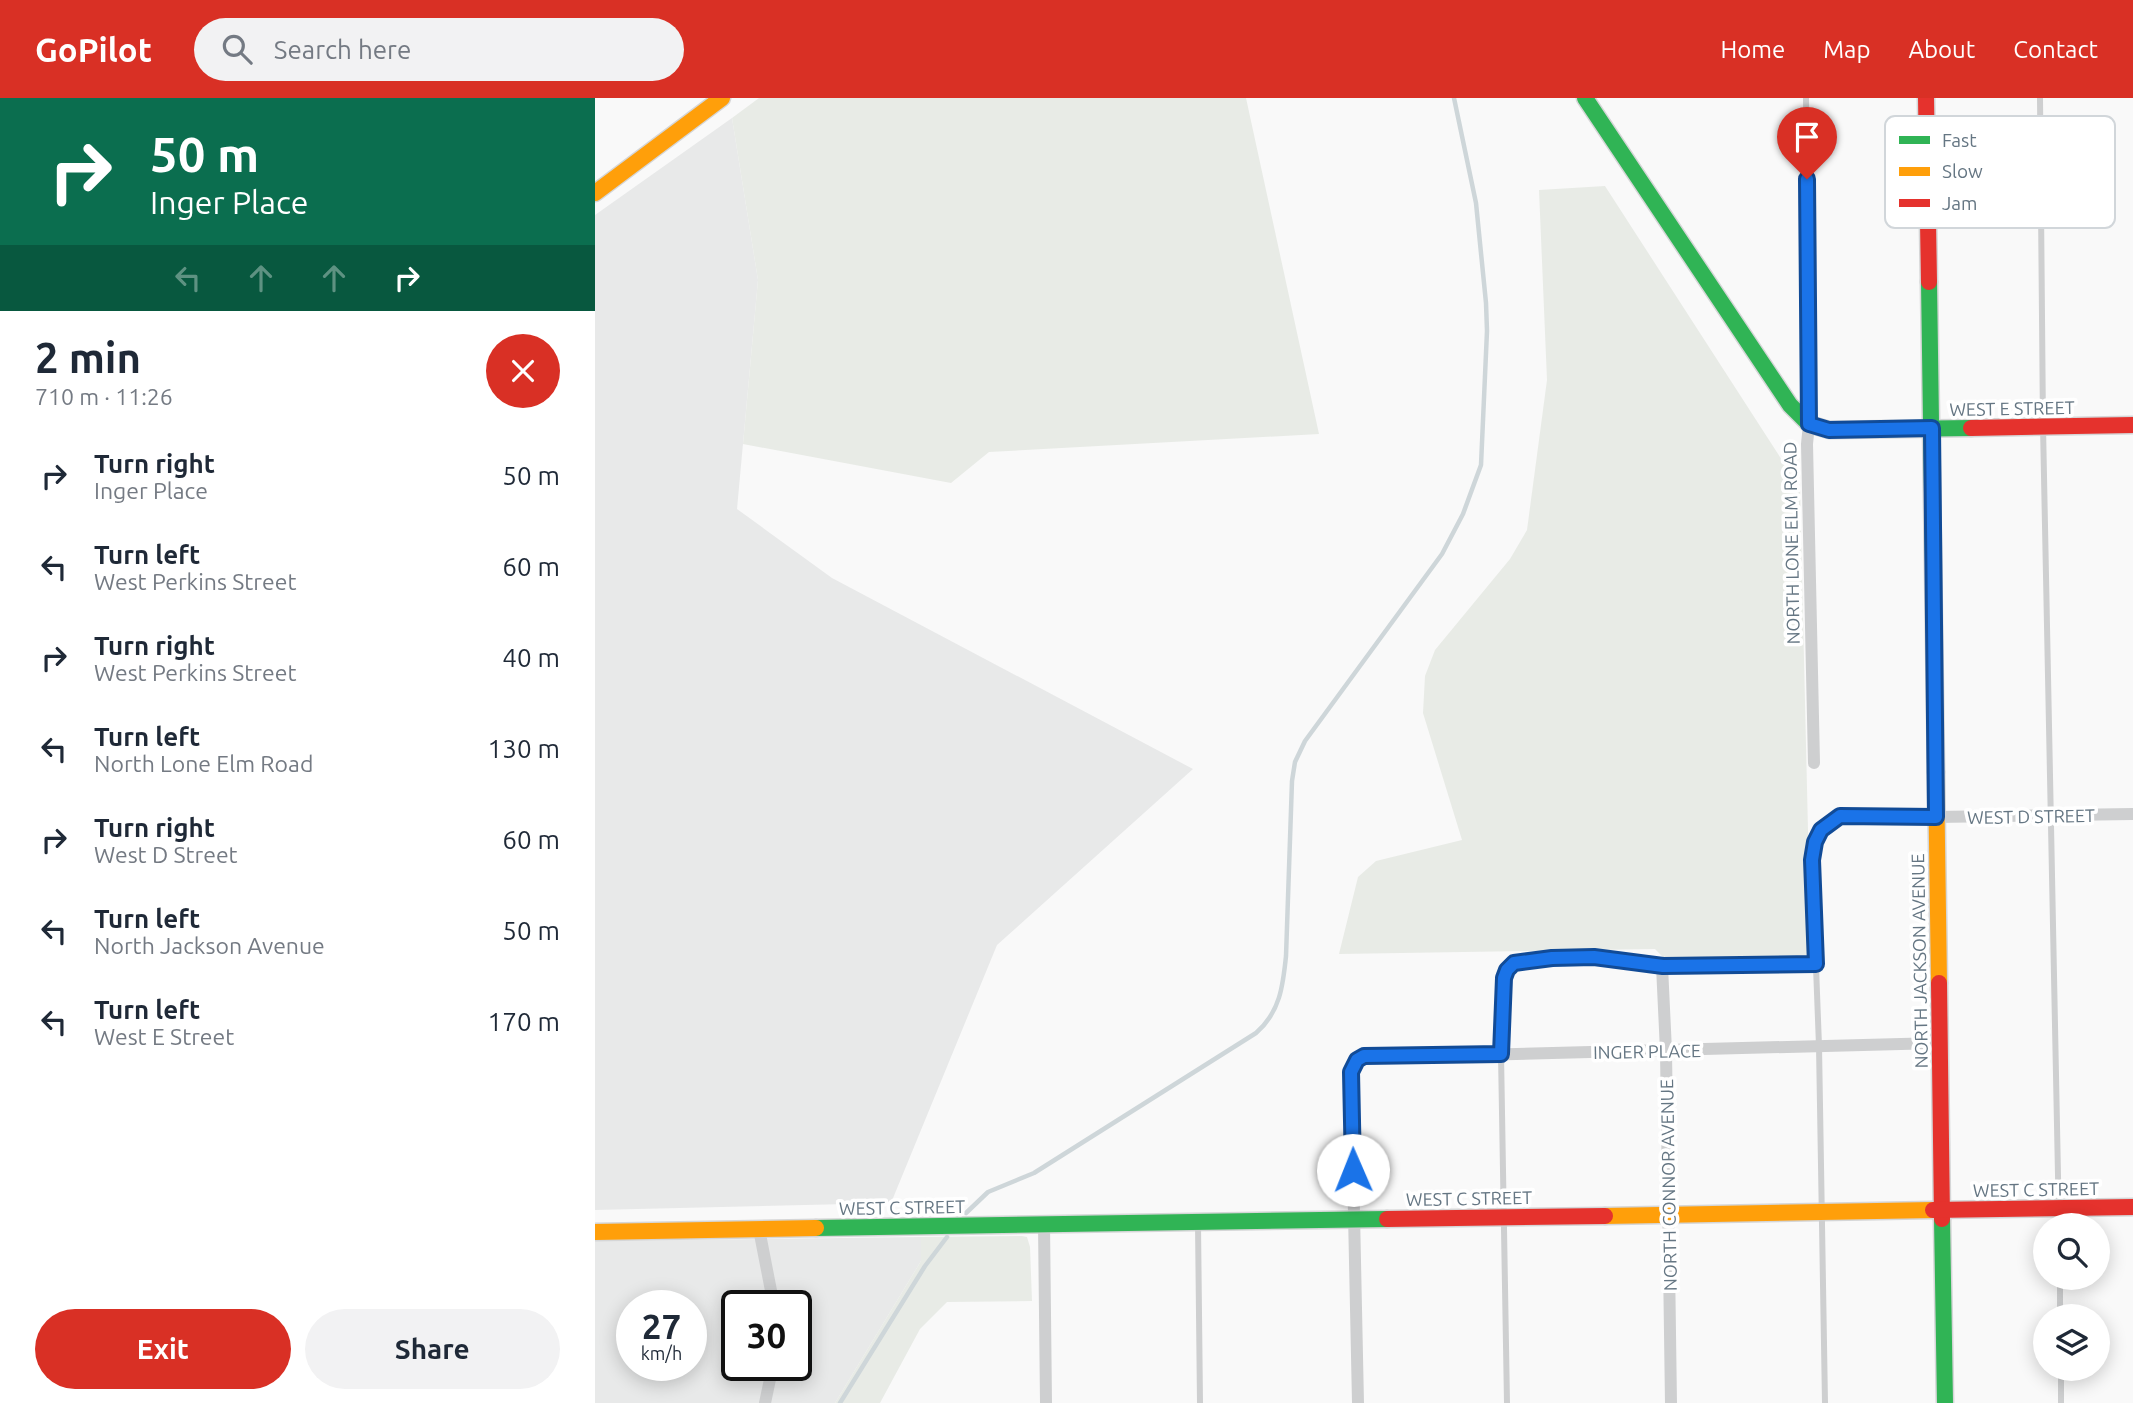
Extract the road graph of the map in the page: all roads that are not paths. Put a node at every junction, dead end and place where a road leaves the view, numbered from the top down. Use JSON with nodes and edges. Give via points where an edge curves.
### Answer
{"nodes":[{"id":1,"x":722,"y":98,"type":"edge"},
{"id":2,"x":1585,"y":98,"type":"edge"},
{"id":3,"x":1806,"y":98,"type":"edge"},
{"id":4,"x":1926,"y":98,"type":"edge"},
{"id":5,"x":2040,"y":98,"type":"edge"},
{"id":6,"x":1926,"y":116,"type":"edge"},
{"id":7,"x":2040,"y":116,"type":"edge"},
{"id":8,"x":595,"y":193,"type":"edge"},
{"id":9,"x":1928,"y":228,"type":"edge"},
{"id":10,"x":2041,"y":228,"type":"edge"},
{"id":11,"x":1809,"y":424,"type":"junction"},
{"id":12,"x":2133,"y":425,"type":"edge"},
{"id":13,"x":2043,"y":426,"type":"junction"},
{"id":14,"x":1932,"y":428,"type":"junction"},
{"id":15,"x":1814,"y":763,"type":"dead end"},
{"id":16,"x":2133,"y":814,"type":"edge"},
{"id":17,"x":2052,"y":815,"type":"junction"},
{"id":18,"x":1936,"y":817,"type":"junction"},
{"id":19,"x":1815,"y":842,"type":"joint"},
{"id":20,"x":1816,"y":964,"type":"junction"},
{"id":21,"x":1663,"y":966,"type":"junction"},
{"id":22,"x":1939,"y":1043,"type":"junction"},
{"id":23,"x":1819,"y":1045,"type":"junction"},
{"id":24,"x":1666,"y":1051,"type":"junction"},
{"id":25,"x":1501,"y":1054,"type":"junction"},
{"id":26,"x":2133,"y":1207,"type":"edge"},
{"id":27,"x":2059,"y":1208,"type":"junction"},
{"id":28,"x":1942,"y":1209,"type":"junction"},
{"id":29,"x":1822,"y":1212,"type":"junction"},
{"id":30,"x":2059,"y":1213,"type":"edge"},
{"id":31,"x":1668,"y":1214,"type":"junction"},
{"id":32,"x":1504,"y":1217,"type":"junction"},
{"id":33,"x":1354,"y":1220,"type":"junction"},
{"id":34,"x":1198,"y":1222,"type":"junction"},
{"id":35,"x":1044,"y":1224,"type":"junction"},
{"id":36,"x":759,"y":1229,"type":"junction"},
{"id":37,"x":595,"y":1232,"type":"edge"},
{"id":38,"x":771,"y":1290,"type":"edge"},
{"id":39,"x":770,"y":1381,"type":"edge"},
{"id":40,"x":2061,"y":1381,"type":"edge"},
{"id":41,"x":765,"y":1403,"type":"edge"},
{"id":42,"x":1046,"y":1403,"type":"edge"},
{"id":43,"x":1200,"y":1403,"type":"edge"},
{"id":44,"x":1357,"y":1403,"type":"edge"},
{"id":45,"x":1507,"y":1403,"type":"edge"},
{"id":46,"x":1671,"y":1403,"type":"edge"},
{"id":47,"x":1825,"y":1403,"type":"edge"},
{"id":48,"x":1945,"y":1403,"type":"edge"},
{"id":49,"x":2061,"y":1403,"type":"edge"}],
"edges":[{"from":1,"to":8,"type":"street"},
{"from":2,"to":11,"type":"street","name":"NORTH LONE ELM ROAD","via":[[1790,405]]},
{"from":3,"to":11,"type":"lane"},
{"from":4,"to":6,"type":"street","name":"NORTH JACKSON AVENUE"},
{"from":5,"to":7,"type":"lane"},
{"from":9,"to":14,"type":"street","name":"NORTH JACKSON AVENUE"},
{"from":10,"to":13,"type":"lane"},
{"from":11,"to":14,"type":"street","name":"WEST E STREET","via":[[1829,430]]},
{"from":11,"to":15,"type":"street","name":"NORTH LONE ELM ROAD"},
{"from":12,"to":13,"type":"street","name":"WEST E STREET"},
{"from":13,"to":14,"type":"street","name":"WEST E STREET"},
{"from":13,"to":17,"type":"lane"},
{"from":14,"to":18,"type":"street","name":"NORTH JACKSON AVENUE"},
{"from":16,"to":17,"type":"street","name":"WEST D STREET"},
{"from":17,"to":18,"type":"street","name":"WEST D STREET"},
{"from":17,"to":27,"type":"lane"},
{"from":18,"to":19,"type":"street","name":"WEST D STREET","via":[[1840,816],[1821,830]]},
{"from":18,"to":22,"type":"street","name":"NORTH JACKSON AVENUE"},
{"from":19,"to":20,"type":"lane"},
{"from":20,"to":21,"type":"lane"},
{"from":20,"to":23,"type":"lane"},
{"from":21,"to":24,"type":"street","name":"NORTH CONNOR AVENUE"},
{"from":21,"to":25,"type":"lane","via":[[1594,957],[1514,963],[1504,978]]},
{"from":22,"to":23,"type":"street","name":"INGER PLACE"},
{"from":22,"to":28,"type":"street","name":"NORTH JACKSON AVENUE"},
{"from":23,"to":24,"type":"street","name":"INGER PLACE"},
{"from":23,"to":29,"type":"lane"},
{"from":24,"to":25,"type":"street","name":"INGER PLACE"},
{"from":24,"to":31,"type":"street","name":"NORTH CONNOR AVENUE"},
{"from":25,"to":32,"type":"lane"},
{"from":25,"to":33,"type":"street","name":"INGER PLACE","via":[[1364,1056],[1357,1060],[1351,1072]]},
{"from":26,"to":27,"type":"street","name":"WEST C STREET"},
{"from":27,"to":28,"type":"street","name":"WEST C STREET"},
{"from":27,"to":30,"type":"lane"},
{"from":28,"to":29,"type":"street","name":"WEST C STREET"},
{"from":28,"to":48,"type":"street","name":"NORTH JACKSON AVENUE"},
{"from":29,"to":31,"type":"street","name":"WEST C STREET"},
{"from":29,"to":47,"type":"lane"},
{"from":31,"to":32,"type":"street","name":"WEST C STREET"},
{"from":31,"to":46,"type":"street","name":"NORTH CONNOR AVENUE"},
{"from":32,"to":33,"type":"street","name":"WEST C STREET"},
{"from":32,"to":45,"type":"lane"},
{"from":33,"to":34,"type":"street","name":"WEST C STREET"},
{"from":33,"to":44,"type":"street"},
{"from":34,"to":35,"type":"street","name":"WEST C STREET"},
{"from":34,"to":43,"type":"lane"},
{"from":35,"to":36,"type":"street","name":"WEST C STREET"},
{"from":35,"to":42,"type":"street"},
{"from":36,"to":37,"type":"street","name":"WEST C STREET"},
{"from":36,"to":38,"type":"street"},
{"from":39,"to":41,"type":"street"},
{"from":40,"to":49,"type":"lane"}]}
